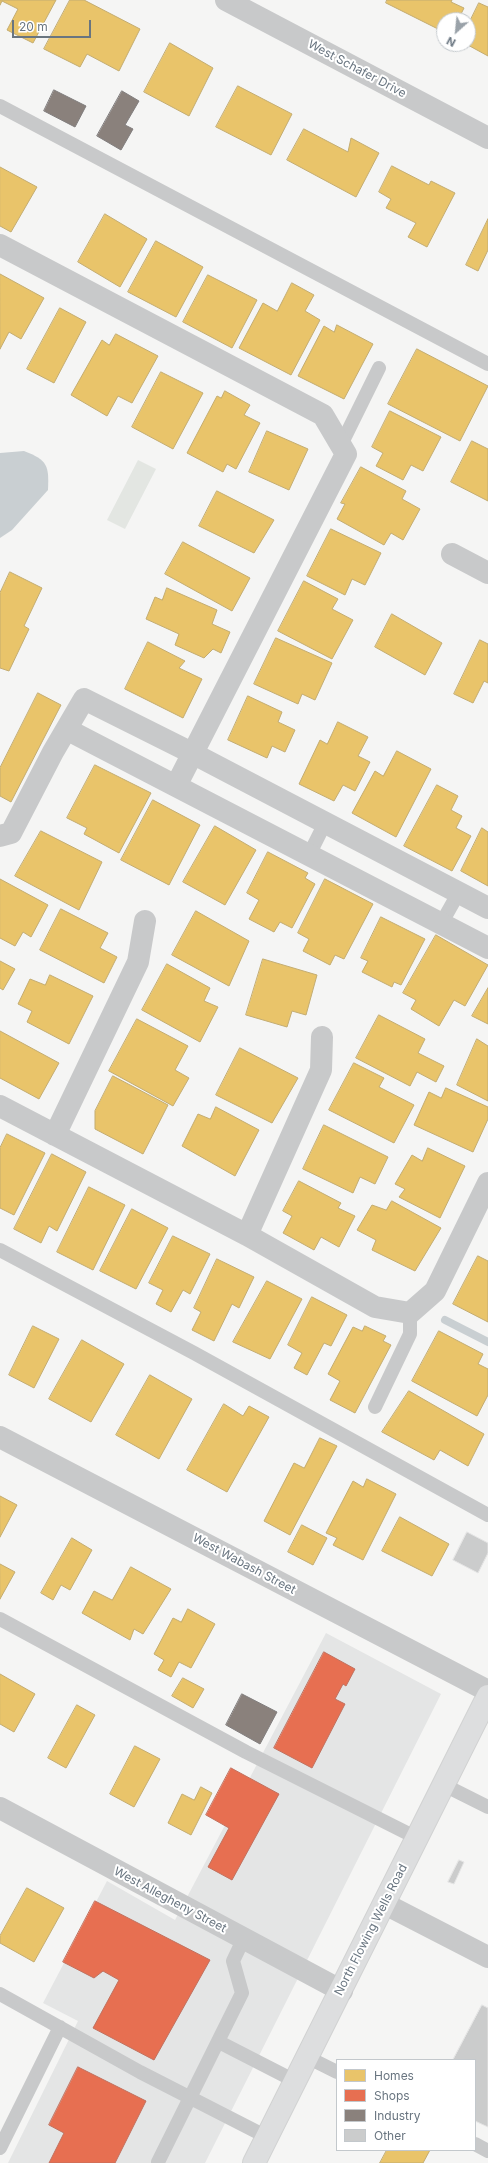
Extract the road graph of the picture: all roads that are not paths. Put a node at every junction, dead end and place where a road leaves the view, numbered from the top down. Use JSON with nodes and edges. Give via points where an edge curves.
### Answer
{"nodes":[{"id":1,"x":226,"y":0,"type":"edge"},
{"id":2,"x":0,"y":106,"type":"edge"},
{"id":3,"x":488,"y":138,"type":"edge"},
{"id":4,"x":0,"y":245,"type":"edge"},
{"id":5,"x":488,"y":364,"type":"edge"},
{"id":6,"x":379,"y":368,"type":"dead end"},
{"id":7,"x":341,"y":445,"type":"junction"},
{"id":8,"x":452,"y":554,"type":"dead end"},
{"id":9,"x":488,"y":574,"type":"edge"},
{"id":10,"x":68,"y":730,"type":"junction"},
{"id":11,"x":192,"y":753,"type":"junction"},
{"id":12,"x":176,"y":786,"type":"junction"},
{"id":13,"x":326,"y":823,"type":"junction"},
{"id":14,"x":0,"y":836,"type":"edge"},
{"id":15,"x":309,"y":855,"type":"junction"},
{"id":16,"x":458,"y":892,"type":"junction"},
{"id":17,"x":488,"y":908,"type":"edge"},
{"id":18,"x":145,"y":922,"type":"dead end"},
{"id":19,"x":441,"y":924,"type":"junction"},
{"id":20,"x":488,"y":948,"type":"edge"},
{"id":21,"x":322,"y":1036,"type":"dead end"},
{"id":22,"x":0,"y":1106,"type":"edge"},
{"id":23,"x":55,"y":1135,"type":"junction"},
{"id":24,"x":488,"y":1183,"type":"edge"},
{"id":25,"x":248,"y":1235,"type":"junction"},
{"id":26,"x":0,"y":1250,"type":"edge"},
{"id":27,"x":410,"y":1313,"type":"junction"},
{"id":28,"x":375,"y":1407,"type":"dead end"},
{"id":29,"x":0,"y":1437,"type":"edge"},
{"id":30,"x":488,"y":1515,"type":"edge"},
{"id":31,"x":0,"y":1619,"type":"edge"},
{"id":32,"x":488,"y":1691,"type":"edge"},
{"id":33,"x":488,"y":1696,"type":"edge"},
{"id":34,"x":444,"y":1785,"type":"junction"},
{"id":35,"x":488,"y":1807,"type":"edge"},
{"id":36,"x":0,"y":1808,"type":"edge"},
{"id":37,"x":417,"y":1838,"type":"junction"},
{"id":38,"x":385,"y":1904,"type":"junction"},
{"id":39,"x":243,"y":1940,"type":"junction"},
{"id":40,"x":488,"y":1958,"type":"edge"},
{"id":41,"x":342,"y":1991,"type":"junction"},
{"id":42,"x":0,"y":1994,"type":"edge"},
{"id":43,"x":60,"y":2028,"type":"junction"},
{"id":44,"x":219,"y":2042,"type":"junction"},
{"id":45,"x":307,"y":2057,"type":"junction"},
{"id":46,"x":336,"y":2072,"type":"edge"},
{"id":47,"x":295,"y":2082,"type":"junction"},
{"id":48,"x":190,"y":2098,"type":"junction"},
{"id":49,"x":266,"y":2137,"type":"junction"},
{"id":50,"x":476,"y":2145,"type":"edge"},
{"id":51,"x":0,"y":2148,"type":"edge"},
{"id":52,"x":488,"y":2151,"type":"edge"},
{"id":53,"x":159,"y":2163,"type":"edge"},
{"id":54,"x":254,"y":2163,"type":"edge"}],
"edges":[{"from":1,"to":3,"type":"street","name":"West Schafer Drive"},
{"from":2,"to":5,"type":"lane"},
{"from":4,"to":7,"type":"street","via":[[323,415]]},
{"from":6,"to":7,"type":"lane"},
{"from":7,"to":11,"type":"street","via":[[346,454]]},
{"from":8,"to":9,"type":"street"},
{"from":10,"to":11,"type":"street","via":[[84,699]]},
{"from":10,"to":12,"type":"street"},
{"from":10,"to":14,"type":"street","via":[[53,752],[11,833]]},
{"from":11,"to":12,"type":"street"},
{"from":11,"to":13,"type":"street"},
{"from":12,"to":15,"type":"street"},
{"from":13,"to":15,"type":"lane"},
{"from":13,"to":16,"type":"street"},
{"from":15,"to":19,"type":"street"},
{"from":16,"to":17,"type":"street"},
{"from":16,"to":19,"type":"lane"},
{"from":18,"to":23,"type":"street","via":[[138,962]]},
{"from":19,"to":20,"type":"street"},
{"from":21,"to":25,"type":"street","via":[[321,1070]]},
{"from":22,"to":23,"type":"street"},
{"from":23,"to":25,"type":"street"},
{"from":24,"to":27,"type":"street","via":[[435,1291]]},
{"from":25,"to":27,"type":"street","via":[[375,1307]]},
{"from":26,"to":30,"type":"lane","via":[[194,1353]]},
{"from":27,"to":28,"type":"lane","via":[[410,1334]]},
{"from":29,"to":32,"type":"street","name":"West Wabash Street"},
{"from":31,"to":37,"type":"lane","via":[[246,1752]]},
{"from":33,"to":34,"type":"main road","name":"North Flowing Wells Road"},
{"from":34,"to":35,"type":"lane"},
{"from":34,"to":37,"type":"main road","name":"North Flowing Wells Road"},
{"from":36,"to":39,"type":"street","name":"West Allegheny Street"},
{"from":37,"to":38,"type":"main road","name":"North Flowing Wells Road"},
{"from":38,"to":40,"type":"street"},
{"from":38,"to":41,"type":"main road","name":"North Flowing Wells Road"},
{"from":39,"to":41,"type":"street","name":"West Allegheny Street"},
{"from":39,"to":44,"type":"lane","via":[[233,1961],[242,1993]]},
{"from":41,"to":45,"type":"main road","name":"North Flowing Wells Road"},
{"from":42,"to":43,"type":"lane"},
{"from":43,"to":48,"type":"lane"},
{"from":43,"to":51,"type":"lane"},
{"from":44,"to":47,"type":"lane"},
{"from":44,"to":48,"type":"lane"},
{"from":45,"to":46,"type":"lane"},
{"from":45,"to":47,"type":"main road","name":"North Flowing Wells Road"},
{"from":47,"to":49,"type":"main road","name":"North Flowing Wells Road"},
{"from":48,"to":49,"type":"lane"},
{"from":48,"to":53,"type":"lane"},
{"from":49,"to":54,"type":"main road","name":"North Flowing Wells Road"},
{"from":50,"to":52,"type":"lane"}]}
